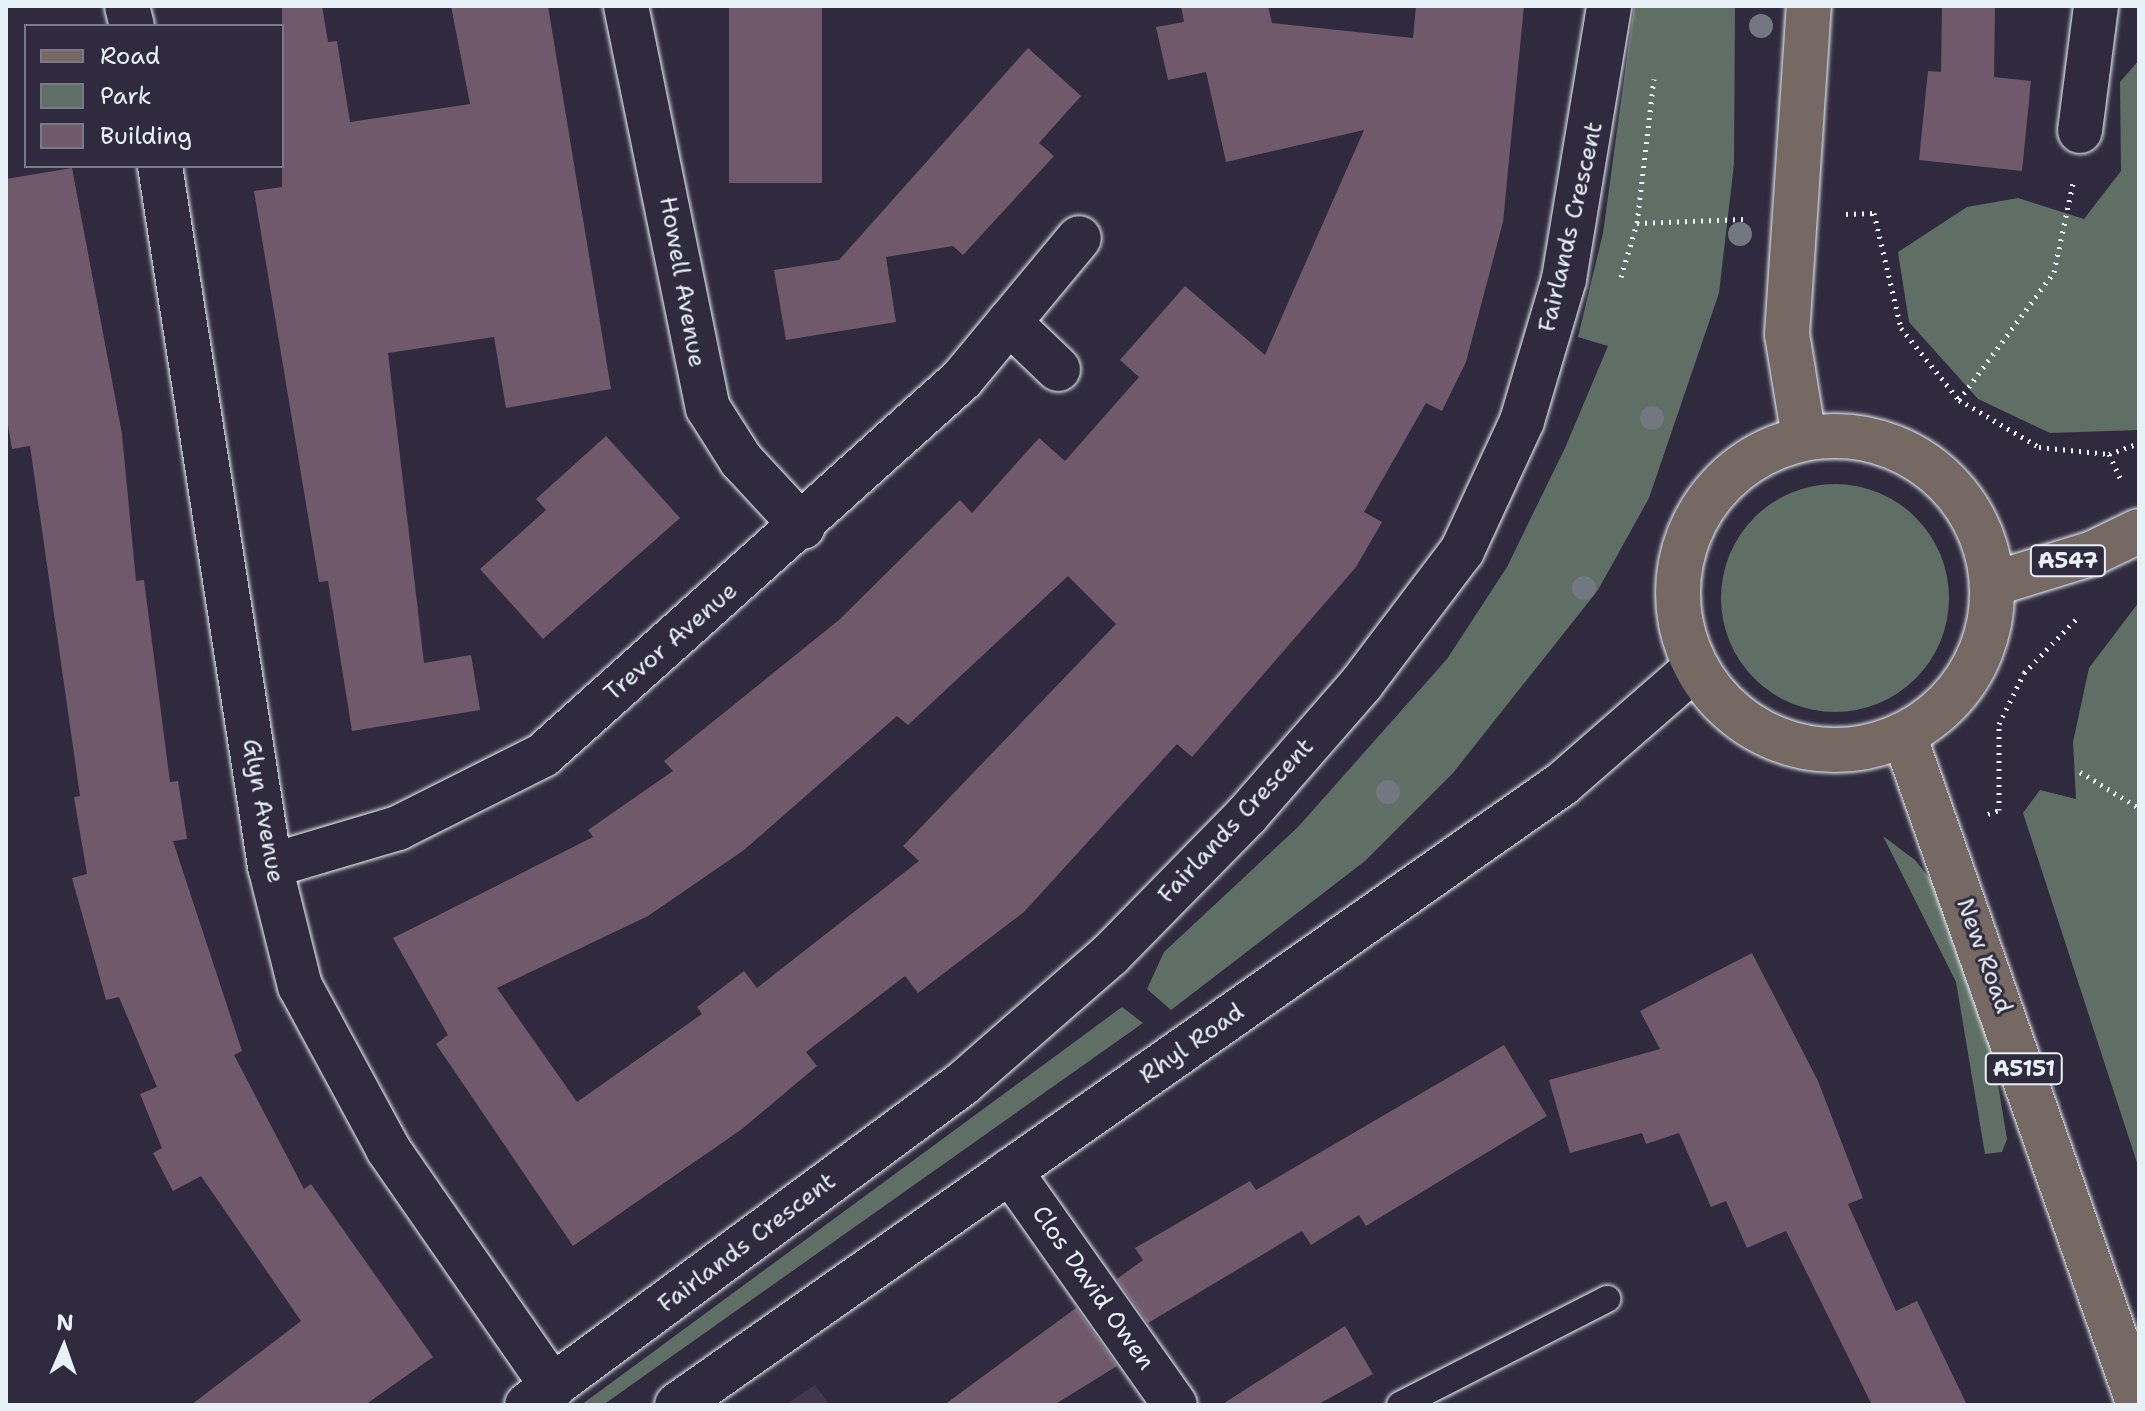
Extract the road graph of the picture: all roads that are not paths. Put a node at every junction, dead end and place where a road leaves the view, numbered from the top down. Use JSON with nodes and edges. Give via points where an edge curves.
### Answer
{"nodes":[{"id":1,"x":626,"y":6,"type":"edge"},
{"id":2,"x":1609,"y":6,"type":"edge"},
{"id":3,"x":1809,"y":6,"type":"edge"},
{"id":4,"x":2096,"y":6,"type":"edge"},
{"id":5,"x":2080,"y":131,"type":"road end"},
{"id":6,"x":160,"y":168,"type":"edge"},
{"id":7,"x":1079,"y":238,"type":"dead end"},
{"id":8,"x":1009,"y":322,"type":"junction"},
{"id":9,"x":1058,"y":369,"type":"dead end"},
{"id":10,"x":1804,"y":438,"type":"junction"},
{"id":11,"x":803,"y":527,"type":"junction"},
{"id":12,"x":2139,"y":531,"type":"edge"},
{"id":13,"x":1993,"y":584,"type":"junction"},
{"id":14,"x":1695,"y":668,"type":"junction"},
{"id":15,"x":1904,"y":735,"type":"junction"},
{"id":16,"x":270,"y":866,"type":"junction"},
{"id":17,"x":1010,"y":1171,"type":"junction"},
{"id":18,"x":1607,"y":1299,"type":"dead end"},
{"id":19,"x":540,"y":1396,"type":"edge"},
{"id":20,"x":677,"y":1405,"type":"edge"},
{"id":21,"x":1175,"y":1405,"type":"edge"},
{"id":22,"x":1400,"y":1405,"type":"edge"},
{"id":23,"x":2139,"y":1405,"type":"edge"}],
"edges":[{"from":1,"to":11,"type":"street","name":"Howell Avenue","via":[[708,408],[741,460]]},
{"from":2,"to":19,"type":"street","name":"Fairlands Crescent","via":[[1564,279],[1522,421],[1462,551],[1362,683],[1247,815],[1110,955],[985,1064]]},
{"from":3,"to":10,"type":"main road","via":[[1787,334]]},
{"from":4,"to":5,"type":"street"},
{"from":6,"to":16,"type":"street","name":"Glyn Avenue"},
{"from":7,"to":8,"type":"street","name":"Trevor Avenue"},
{"from":8,"to":9,"type":"street"},
{"from":8,"to":11,"type":"street","name":"Trevor Avenue","via":[[962,379]]},
{"from":10,"to":13,"type":"main road","via":[[1881,441],[1930,467],[1981,530]]},
{"from":10,"to":14,"type":"main road","via":[[1753,456],[1705,501],[1693,526],[1681,552],[1678,616]]},
{"from":11,"to":16,"type":"street","name":"Trevor Avenue","via":[[543,755],[398,828]]},
{"from":12,"to":13,"type":"main road","number":"A547"},
{"from":13,"to":15,"type":"main road","via":[[1988,633],[1964,684]]},
{"from":14,"to":15,"type":"main road","via":[[1733,715],[1781,742],[1851,750]]},
{"from":14,"to":17,"type":"street","name":"Rhyl Road","via":[[1562,784]]},
{"from":15,"to":23,"type":"main road","name":"New Road","number":"A5151"},
{"from":16,"to":19,"type":"street","name":"Glyn Avenue","via":[[300,986],[380,1135]]},
{"from":17,"to":20,"type":"street","name":"Rhyl Road"},
{"from":17,"to":21,"type":"street","name":"Clos David Owen"},
{"from":18,"to":22,"type":"lane"}]}
